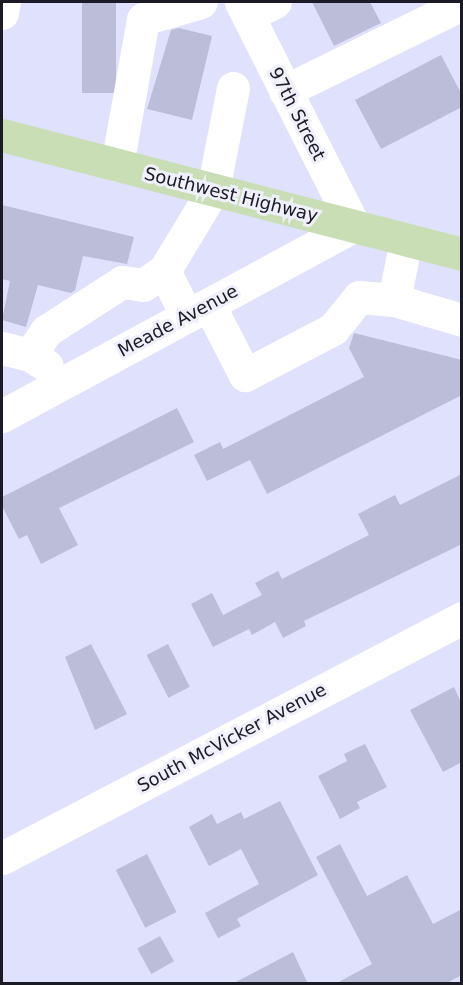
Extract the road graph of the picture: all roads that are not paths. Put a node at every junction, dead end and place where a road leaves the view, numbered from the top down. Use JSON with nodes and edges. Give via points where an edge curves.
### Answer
{"nodes":[{"id":1,"x":4,"y":2,"type":"edge"},
{"id":2,"x":201,"y":2,"type":"edge"},
{"id":3,"x":460,"y":5,"type":"edge"},
{"id":4,"x":254,"y":6,"type":"edge"},
{"id":5,"x":2,"y":13,"type":"edge"},
{"id":6,"x":233,"y":88,"type":"dead end"},
{"id":7,"x":285,"y":91,"type":"junction"},
{"id":8,"x":2,"y":135,"type":"edge"},
{"id":9,"x":117,"y":165,"type":"junction"},
{"id":10,"x":213,"y":190,"type":"junction"},
{"id":11,"x":354,"y":226,"type":"junction"},
{"id":12,"x":406,"y":240,"type":"junction"},
{"id":13,"x":462,"y":254,"type":"edge"},
{"id":14,"x":165,"y":271,"type":"junction"},
{"id":15,"x":394,"y":300,"type":"junction"},
{"id":16,"x":198,"y":310,"type":"junction"},
{"id":17,"x":462,"y":320,"type":"edge"},
{"id":18,"x":16,"y":352,"type":"edge"},
{"id":19,"x":69,"y":380,"type":"junction"},
{"id":20,"x":2,"y":416,"type":"edge"},
{"id":21,"x":462,"y":618,"type":"edge"},
{"id":22,"x":2,"y":858,"type":"edge"}],
"edges":[{"from":1,"to":5,"type":"street"},
{"from":2,"to":9,"type":"street","via":[[143,19]]},
{"from":3,"to":7,"type":"street"},
{"from":4,"to":7,"type":"street","name":"97th Street"},
{"from":6,"to":10,"type":"street"},
{"from":7,"to":11,"type":"street","name":"97th Street"},
{"from":8,"to":9,"type":"main road","name":"Southwest Highway"},
{"from":9,"to":10,"type":"main road","name":"Southwest Highway"},
{"from":10,"to":11,"type":"main road","name":"Southwest Highway"},
{"from":10,"to":14,"type":"street"},
{"from":11,"to":12,"type":"main road","name":"Southwest Highway"},
{"from":11,"to":16,"type":"street","name":"Meade Avenue"},
{"from":12,"to":13,"type":"main road","name":"Southwest Highway"},
{"from":12,"to":15,"type":"street"},
{"from":14,"to":16,"type":"street"},
{"from":14,"to":18,"type":"street","via":[[143,285],[122,282]]},
{"from":15,"to":16,"type":"street","via":[[359,297],[333,329],[245,375]]},
{"from":15,"to":17,"type":"street"},
{"from":16,"to":19,"type":"street","name":"Meade Avenue"},
{"from":18,"to":19,"type":"street"},
{"from":19,"to":20,"type":"street","name":"Meade Avenue"},
{"from":21,"to":22,"type":"street","name":"South McVicker Avenue"}]}
